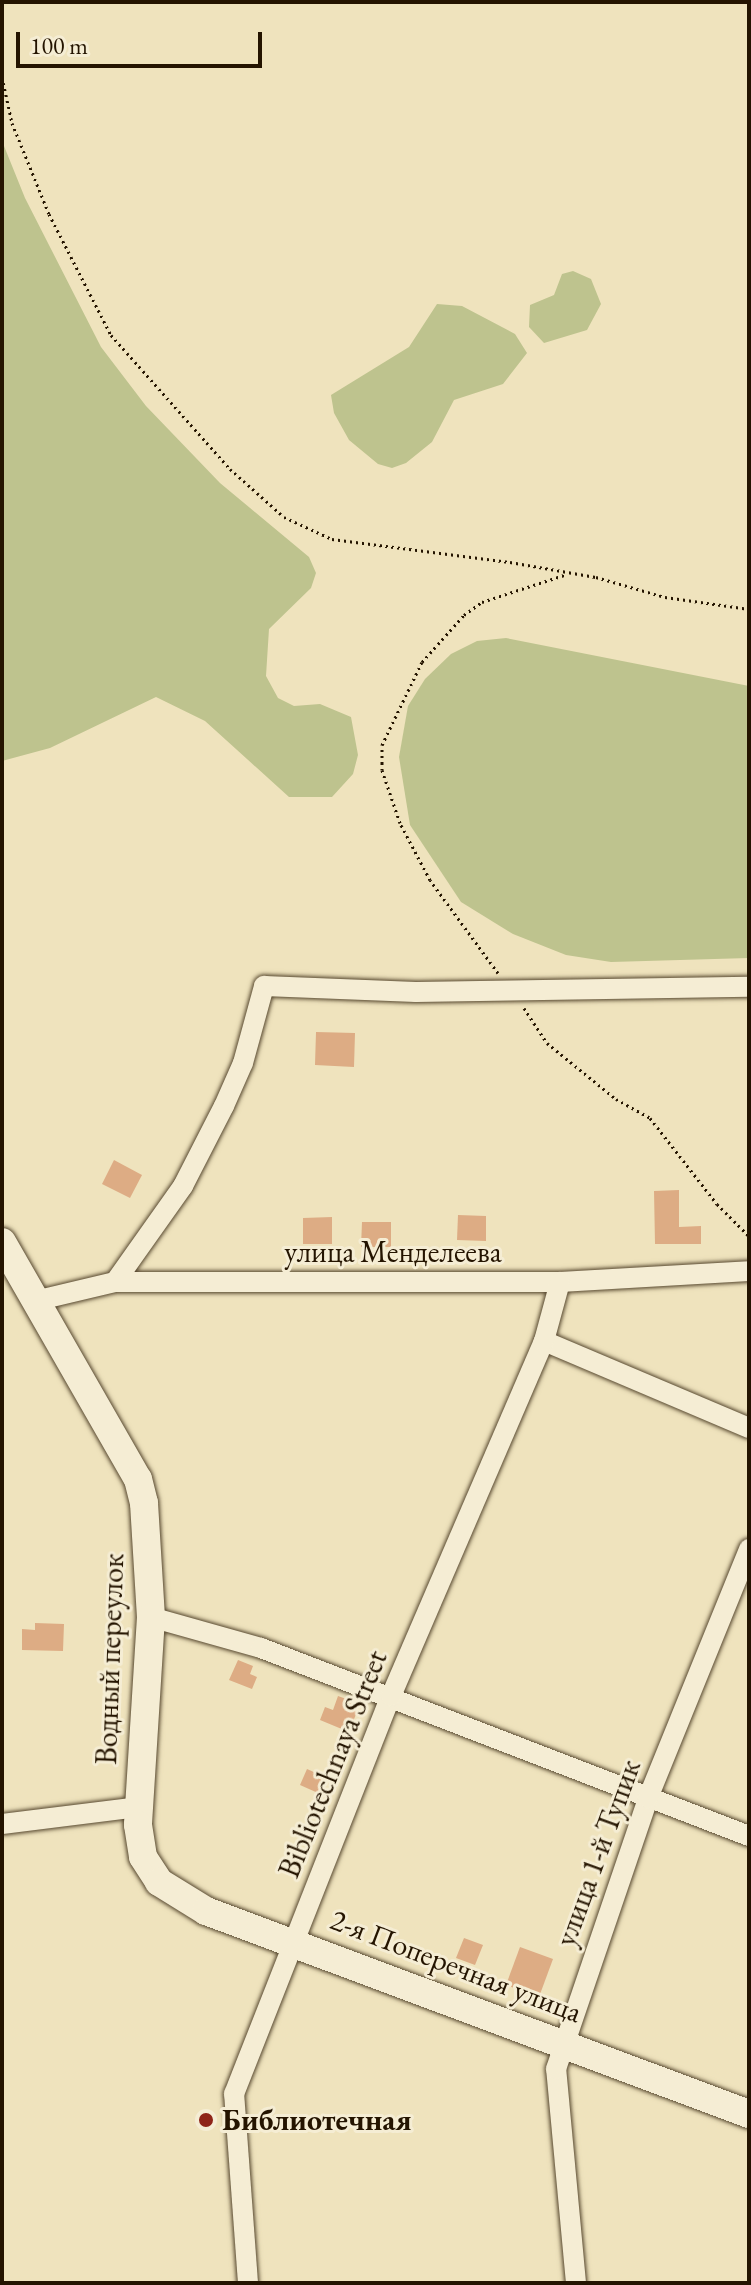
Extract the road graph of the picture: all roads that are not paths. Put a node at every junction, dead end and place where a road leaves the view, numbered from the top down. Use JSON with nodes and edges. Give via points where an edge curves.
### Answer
{"nodes":[{"id":1,"x":749,"y":987,"type":"edge"},
{"id":2,"x":2,"y":1242,"type":"edge"},
{"id":3,"x":749,"y":1271,"type":"edge"},
{"id":4,"x":115,"y":1282,"type":"junction"},
{"id":5,"x":560,"y":1282,"type":"junction"},
{"id":6,"x":39,"y":1300,"type":"junction"},
{"id":7,"x":544,"y":1341,"type":"junction"},
{"id":8,"x":749,"y":1428,"type":"edge"},
{"id":9,"x":749,"y":1549,"type":"edge"},
{"id":10,"x":151,"y":1617,"type":"junction"},
{"id":11,"x":391,"y":1696,"type":"junction"},
{"id":12,"x":648,"y":1798,"type":"junction"},
{"id":13,"x":138,"y":1807,"type":"junction"},
{"id":14,"x":2,"y":1824,"type":"edge"},
{"id":15,"x":749,"y":1836,"type":"edge"},
{"id":16,"x":148,"y":1869,"type":"joint"},
{"id":17,"x":294,"y":1941,"type":"junction"},
{"id":18,"x":563,"y":2042,"type":"junction"},
{"id":19,"x":749,"y":2114,"type":"edge"},
{"id":20,"x":248,"y":2283,"type":"edge"},
{"id":21,"x":576,"y":2283,"type":"edge"}],
"edges":[{"from":1,"to":4,"type":"street","via":[[264,986],[243,1063],[224,1106],[183,1186]]},
{"from":2,"to":6,"type":"street","name":"Водный переулок"},
{"from":3,"to":5,"type":"street","name":"улица Менделеева"},
{"from":4,"to":5,"type":"street","name":"улица Менделеева"},
{"from":4,"to":6,"type":"street","name":"улица Менделеева"},
{"from":5,"to":7,"type":"street","name":"Bibliotechnaya Street"},
{"from":6,"to":10,"type":"street","name":"Водный переулок","via":[[138,1479],[150,1559]]},
{"from":7,"to":8,"type":"street"},
{"from":7,"to":11,"type":"street","name":"Bibliotechnaya Street"},
{"from":9,"to":12,"type":"street","name":"улица 1-й Тупик"},
{"from":10,"to":11,"type":"street","via":[[261,1648]]},
{"from":10,"to":13,"type":"street","name":"Водный переулок"},
{"from":11,"to":12,"type":"street"},
{"from":11,"to":17,"type":"street","name":"Bibliotechnaya Street"},
{"from":12,"to":15,"type":"street"},
{"from":12,"to":18,"type":"street","name":"улица 1-й Тупик"},
{"from":13,"to":14,"type":"street","name":"Водный переулок"},
{"from":13,"to":16,"type":"street","name":"Водный переулок","via":[[139,1841]]},
{"from":16,"to":17,"type":"street","name":"2-я Поперечная улица","via":[[177,1896],[206,1911]]},
{"from":17,"to":18,"type":"street","name":"2-я Поперечная улица"},
{"from":17,"to":20,"type":"street","name":"Bibliotechnaya Street","via":[[253,2037],[232,2109]]},
{"from":18,"to":19,"type":"street","name":"2-я Поперечная улица"},
{"from":18,"to":21,"type":"street","name":"улица 1-й Тупик","via":[[556,2084]]}]}
